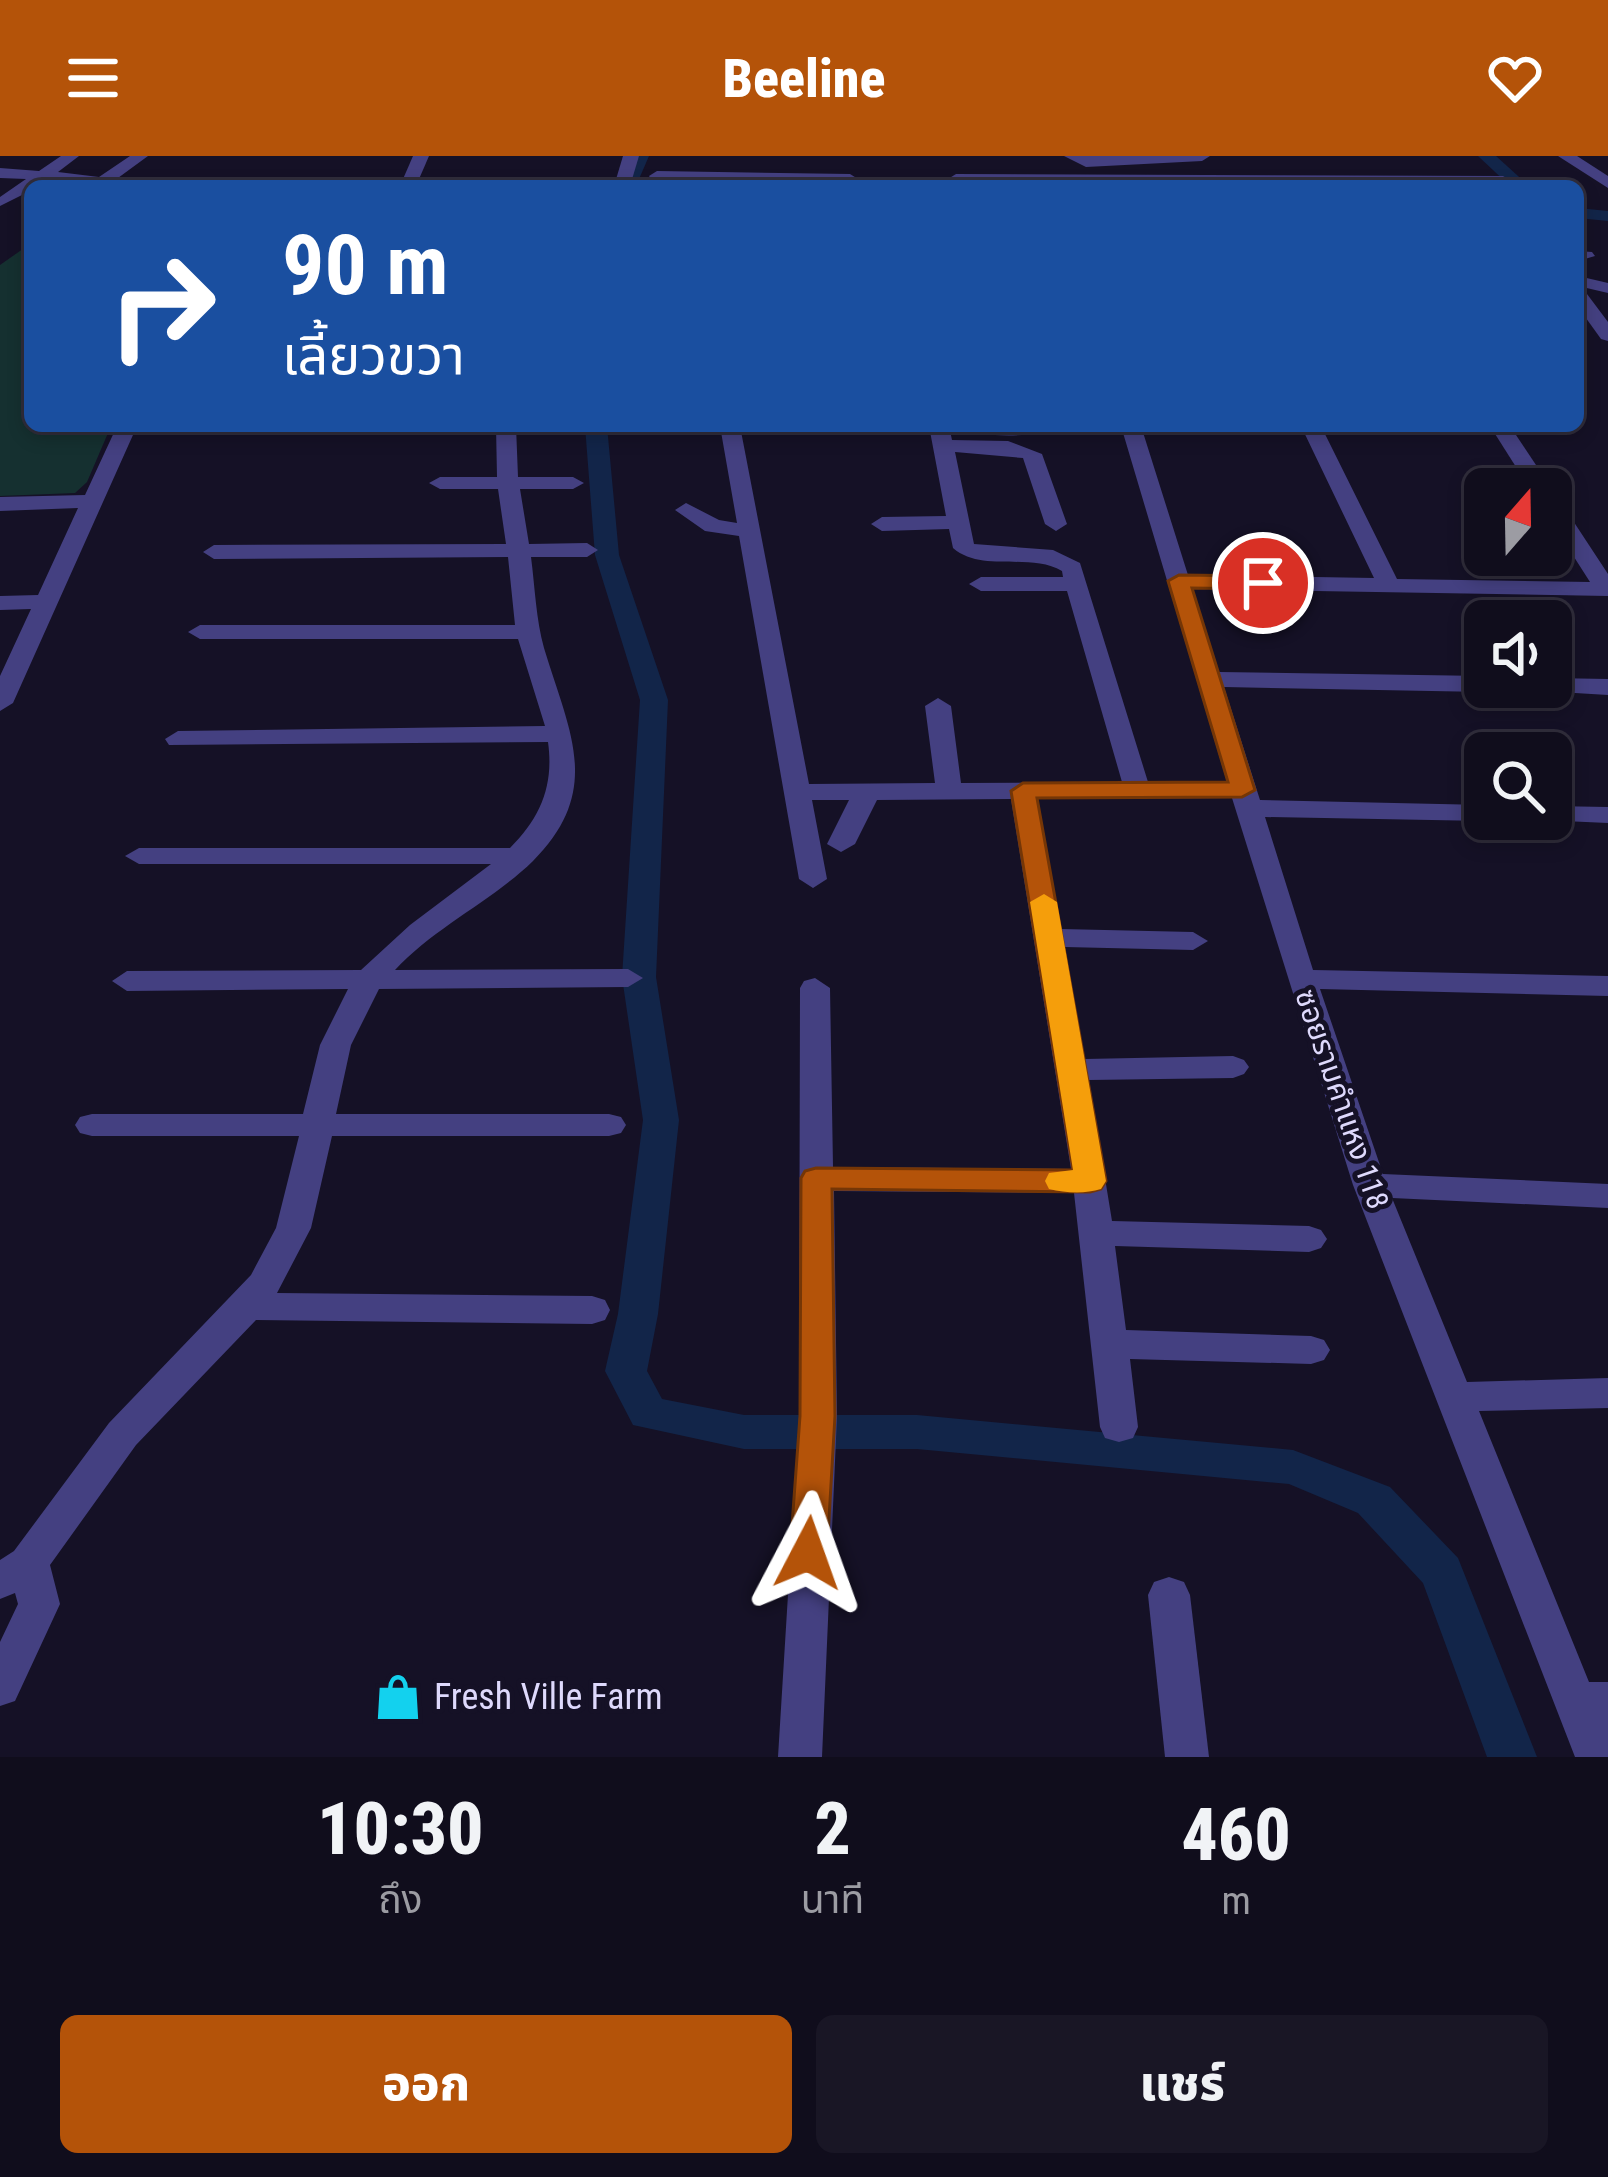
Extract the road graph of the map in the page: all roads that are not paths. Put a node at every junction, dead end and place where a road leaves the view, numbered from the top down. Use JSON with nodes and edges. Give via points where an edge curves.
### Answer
{"nodes":[{"id":1,"x":71,"y":156,"type":"edge"},
{"id":2,"x":140,"y":156,"type":"edge"},
{"id":3,"x":826,"y":156,"type":"edge"},
{"id":4,"x":1072,"y":156,"type":"edge"},
{"id":5,"x":1202,"y":156,"type":"edge"},
{"id":6,"x":1393,"y":156,"type":"edge"},
{"id":7,"x":1566,"y":156,"type":"edge"},
{"id":8,"x":1475,"y":160,"type":"dead end"},
{"id":9,"x":0,"y":173,"type":"edge"},
{"id":10,"x":42,"y":176,"type":"junction"},
{"id":11,"x":657,"y":176,"type":"dead end"},
{"id":12,"x":956,"y":179,"type":"dead end"},
{"id":13,"x":38,"y":180,"type":"edge"},
{"id":14,"x":72,"y":180,"type":"edge"},
{"id":15,"x":99,"y":180,"type":"edge"},
{"id":16,"x":769,"y":180,"type":"edge"},
{"id":17,"x":850,"y":180,"type":"edge"},
{"id":18,"x":982,"y":180,"type":"edge"},
{"id":19,"x":1413,"y":180,"type":"edge"},
{"id":20,"x":1497,"y":180,"type":"edge"},
{"id":21,"x":1608,"y":183,"type":"edge"},
{"id":22,"x":1584,"y":294,"type":"edge"},
{"id":23,"x":1607,"y":333,"type":"edge"},
{"id":24,"x":124,"y":432,"type":"edge"},
{"id":25,"x":506,"y":432,"type":"edge"},
{"id":26,"x":731,"y":432,"type":"edge"},
{"id":27,"x":1133,"y":432,"type":"edge"},
{"id":28,"x":1314,"y":432,"type":"edge"},
{"id":29,"x":1504,"y":432,"type":"edge"},
{"id":30,"x":940,"y":433,"type":"edge"},
{"id":31,"x":1527,"y":468,"type":"edge"},
{"id":32,"x":573,"y":482,"type":"dead end"},
{"id":33,"x":440,"y":483,"type":"dead end"},
{"id":34,"x":506,"y":483,"type":"junction"},
{"id":35,"x":93,"y":501,"type":"junction"},
{"id":36,"x":0,"y":504,"type":"edge"},
{"id":37,"x":686,"y":510,"type":"dead end"},
{"id":38,"x":957,"y":522,"type":"junction"},
{"id":39,"x":882,"y":524,"type":"dead end"},
{"id":40,"x":1056,"y":524,"type":"dead end"},
{"id":41,"x":748,"y":532,"type":"junction"},
{"id":42,"x":1572,"y":536,"type":"edge"},
{"id":43,"x":587,"y":550,"type":"dead end"},
{"id":44,"x":214,"y":552,"type":"dead end"},
{"id":45,"x":519,"y":552,"type":"junction"},
{"id":46,"x":1179,"y":581,"type":"junction"},
{"id":47,"x":981,"y":584,"type":"dead end"},
{"id":48,"x":1078,"y":584,"type":"junction"},
{"id":49,"x":1389,"y":585,"type":"junction"},
{"id":50,"x":1607,"y":589,"type":"edge"},
{"id":51,"x":45,"y":602,"type":"junction"},
{"id":52,"x":0,"y":603,"type":"edge"},
{"id":53,"x":200,"y":632,"type":"dead end"},
{"id":54,"x":528,"y":632,"type":"junction"},
{"id":55,"x":1209,"y":680,"type":"junction"},
{"id":56,"x":1464,"y":684,"type":"edge"},
{"id":57,"x":1572,"y":686,"type":"edge"},
{"id":58,"x":1608,"y":687,"type":"edge"},
{"id":59,"x":0,"y":703,"type":"edge"},
{"id":60,"x":938,"y":706,"type":"dead end"},
{"id":61,"x":557,"y":734,"type":"junction"},
{"id":62,"x":178,"y":739,"type":"dead end"},
{"id":63,"x":1137,"y":789,"type":"junction"},
{"id":64,"x":950,"y":791,"type":"junction"},
{"id":65,"x":1023,"y":791,"type":"junction"},
{"id":66,"x":800,"y":792,"type":"junction"},
{"id":67,"x":867,"y":792,"type":"junction"},
{"id":68,"x":1245,"y":799,"type":"junction"},
{"id":69,"x":1464,"y":812,"type":"edge"},
{"id":70,"x":1572,"y":814,"type":"edge"},
{"id":71,"x":1608,"y":815,"type":"edge"},
{"id":72,"x":842,"y":844,"type":"dead end"},
{"id":73,"x":139,"y":856,"type":"dead end"},
{"id":74,"x":522,"y":856,"type":"junction"},
{"id":75,"x":813,"y":879,"type":"dead end"},
{"id":76,"x":1050,"y":938,"type":"junction"},
{"id":77,"x":1193,"y":941,"type":"dead end"},
{"id":78,"x":628,"y":978,"type":"dead end"},
{"id":79,"x":1300,"y":979,"type":"junction"},
{"id":80,"x":369,"y":980,"type":"junction"},
{"id":81,"x":128,"y":981,"type":"dead end"},
{"id":82,"x":1608,"y":986,"type":"edge"},
{"id":83,"x":815,"y":988,"type":"dead end"},
{"id":84,"x":1233,"y":1067,"type":"dead end"},
{"id":85,"x":1073,"y":1070,"type":"junction"},
{"id":86,"x":316,"y":1124,"type":"junction"},
{"id":87,"x":92,"y":1125,"type":"dead end"},
{"id":88,"x":609,"y":1125,"type":"dead end"},
{"id":89,"x":816,"y":1178,"type":"junction"},
{"id":90,"x":1090,"y":1181,"type":"junction"},
{"id":91,"x":1370,"y":1185,"type":"junction"},
{"id":92,"x":1608,"y":1196,"type":"edge"},
{"id":93,"x":1097,"y":1233,"type":"junction"},
{"id":94,"x":1309,"y":1239,"type":"dead end"},
{"id":95,"x":249,"y":1306,"type":"junction"},
{"id":96,"x":592,"y":1310,"type":"dead end"},
{"id":97,"x":1110,"y":1344,"type":"junction"},
{"id":98,"x":1312,"y":1350,"type":"dead end"},
{"id":99,"x":1608,"y":1393,"type":"edge"},
{"id":100,"x":1454,"y":1397,"type":"junction"},
{"id":101,"x":1119,"y":1427,"type":"dead end"},
{"id":102,"x":15,"y":1572,"type":"edge"},
{"id":103,"x":1168,"y":1595,"type":"dead end"},
{"id":104,"x":0,"y":1687,"type":"edge"},
{"id":105,"x":1592,"y":1701,"type":"edge"},
{"id":106,"x":800,"y":1757,"type":"edge"},
{"id":107,"x":1186,"y":1757,"type":"edge"},
{"id":108,"x":1598,"y":1757,"type":"edge"}],
"edges":[{"from":1,"to":10,"type":"street"},
{"from":2,"to":15,"type":"street"},
{"from":3,"to":17,"type":"street"},
{"from":4,"to":5,"type":"street"},
{"from":6,"to":19,"type":"street"},
{"from":7,"to":21,"type":"street"},
{"from":8,"to":20,"type":"street"},
{"from":9,"to":10,"type":"street"},
{"from":10,"to":13,"type":"street"},
{"from":10,"to":14,"type":"street"},
{"from":11,"to":16,"type":"street"},
{"from":12,"to":18,"type":"street"},
{"from":22,"to":23,"type":"street"},
{"from":24,"to":35,"type":"street"},
{"from":25,"to":34,"type":"street"},
{"from":26,"to":41,"type":"street"},
{"from":27,"to":46,"type":"street","name":"ซอยรามคำแหง 118"},
{"from":28,"to":49,"type":"street"},
{"from":29,"to":31,"type":"street"},
{"from":30,"to":38,"type":"street"},
{"from":30,"to":40,"type":"street","via":[[1032,454]]},
{"from":32,"to":34,"type":"street"},
{"from":33,"to":34,"type":"street"},
{"from":34,"to":45,"type":"street"},
{"from":35,"to":36,"type":"street"},
{"from":35,"to":51,"type":"street"},
{"from":37,"to":41,"type":"street","via":[[713,526]]},
{"from":38,"to":39,"type":"street"},
{"from":38,"to":48,"type":"street","via":[[968,551],[1063,560]]},
{"from":41,"to":66,"type":"street"},
{"from":42,"to":50,"type":"street"},
{"from":43,"to":45,"type":"street"},
{"from":44,"to":45,"type":"street"},
{"from":45,"to":54,"type":"street"},
{"from":46,"to":49,"type":"street"},
{"from":46,"to":55,"type":"street","name":"ซอยรามคำแหง 118"},
{"from":47,"to":48,"type":"street"},
{"from":48,"to":63,"type":"street"},
{"from":49,"to":50,"type":"street"},
{"from":51,"to":52,"type":"street"},
{"from":51,"to":59,"type":"street"},
{"from":53,"to":54,"type":"street"},
{"from":54,"to":61,"type":"street"},
{"from":55,"to":56,"type":"street"},
{"from":55,"to":68,"type":"street","name":"ซอยรามคำแหง 118"},
{"from":57,"to":58,"type":"street"},
{"from":60,"to":64,"type":"street"},
{"from":61,"to":62,"type":"street"},
{"from":61,"to":74,"type":"street","via":[[565,778],[558,808]]},
{"from":63,"to":65,"type":"street"},
{"from":63,"to":68,"type":"street"},
{"from":64,"to":65,"type":"street"},
{"from":64,"to":67,"type":"street"},
{"from":65,"to":76,"type":"street"},
{"from":66,"to":67,"type":"street"},
{"from":66,"to":75,"type":"street"},
{"from":67,"to":72,"type":"street"},
{"from":68,"to":69,"type":"street"},
{"from":68,"to":79,"type":"street","name":"ซอยรามคำแหง 118"},
{"from":70,"to":71,"type":"street"},
{"from":73,"to":74,"type":"street"},
{"from":74,"to":80,"type":"street","via":[[446,909]]},
{"from":76,"to":77,"type":"street"},
{"from":76,"to":85,"type":"street"},
{"from":78,"to":80,"type":"street"},
{"from":79,"to":82,"type":"street"},
{"from":79,"to":91,"type":"street","name":"ซอยรามคำแหง 118"},
{"from":80,"to":81,"type":"street"},
{"from":80,"to":86,"type":"street","via":[[343,1030]]},
{"from":83,"to":89,"type":"street"},
{"from":84,"to":85,"type":"street"},
{"from":85,"to":90,"type":"street"},
{"from":86,"to":87,"type":"street"},
{"from":86,"to":88,"type":"street"},
{"from":86,"to":95,"type":"street","via":[[298,1220]]},
{"from":89,"to":90,"type":"street"},
{"from":89,"to":106,"type":"street","via":[[816,1437]]},
{"from":90,"to":93,"type":"street"},
{"from":91,"to":92,"type":"street"},
{"from":91,"to":100,"type":"street","name":"ซอยรามคำแหง 118"},
{"from":93,"to":94,"type":"street"},
{"from":93,"to":97,"type":"street"},
{"from":95,"to":96,"type":"street"},
{"from":95,"to":102,"type":"street","via":[[138,1416]]},
{"from":97,"to":98,"type":"street"},
{"from":97,"to":101,"type":"street"},
{"from":99,"to":100,"type":"street"},
{"from":100,"to":105,"type":"street","name":"ซอยรามคำแหง 118"},
{"from":102,"to":104,"type":"street","via":[[40,1604]]},
{"from":103,"to":107,"type":"street"},
{"from":105,"to":108,"type":"street","name":"ซอยรามคำแหง 118"}]}
